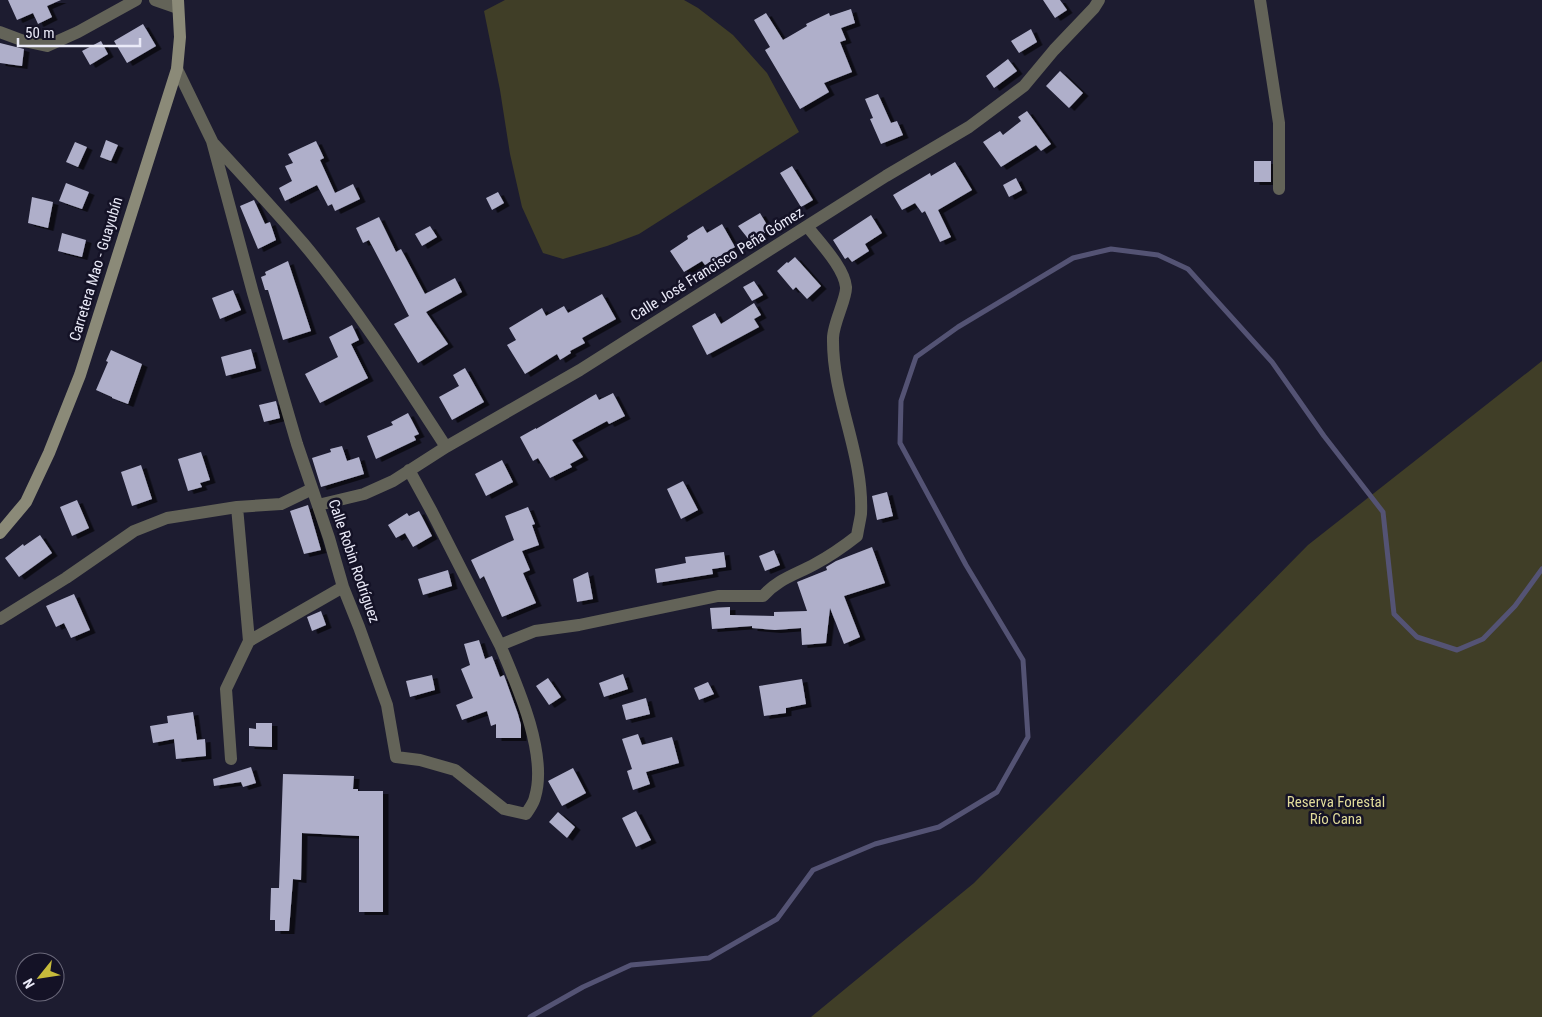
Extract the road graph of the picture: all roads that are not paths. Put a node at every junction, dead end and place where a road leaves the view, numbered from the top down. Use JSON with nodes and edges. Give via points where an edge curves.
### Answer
{"nodes":[{"id":1,"x":136,"y":0,"type":"edge"},
{"id":2,"x":155,"y":0,"type":"edge"},
{"id":3,"x":1099,"y":0,"type":"edge"},
{"id":4,"x":1260,"y":0,"type":"edge"},
{"id":5,"x":180,"y":2,"type":"edge"},
{"id":6,"x":0,"y":32,"type":"edge"},
{"id":7,"x":177,"y":69,"type":"junction"},
{"id":8,"x":212,"y":141,"type":"junction"},
{"id":9,"x":1279,"y":189,"type":"dead end"},
{"id":10,"x":808,"y":226,"type":"junction"},
{"id":11,"x":446,"y":447,"type":"junction"},
{"id":12,"x":409,"y":470,"type":"junction"},
{"id":13,"x":312,"y":489,"type":"junction"},
{"id":14,"x":318,"y":505,"type":"junction"},
{"id":15,"x":237,"y":507,"type":"junction"},
{"id":16,"x":0,"y":533,"type":"edge"},
{"id":17,"x":343,"y":587,"type":"junction"},
{"id":18,"x":0,"y":619,"type":"edge"},
{"id":19,"x":249,"y":641,"type":"junction"},
{"id":20,"x":500,"y":645,"type":"junction"},
{"id":21,"x":231,"y":759,"type":"dead end"}],
"edges":[{"from":1,"to":6,"type":"street","via":[[47,46]]},
{"from":2,"to":5,"type":"street"},
{"from":3,"to":10,"type":"street","name":"Calle José Francisco Peña Gómez","via":[[1024,86],[1000,105]]},
{"from":4,"to":9,"type":"street","via":[[1279,123]]},
{"from":5,"to":7,"type":"main road","name":"Carretera Mao - Guayubín"},
{"from":7,"to":8,"type":"street","name":"Calle Robin Rodríguez"},
{"from":7,"to":16,"type":"main road","name":"Carretera Mao - Guayubín","via":[[80,375],[26,502]]},
{"from":8,"to":11,"type":"street","via":[[331,279]]},
{"from":8,"to":13,"type":"street","name":"Calle Robin Rodríguez","via":[[253,293]]},
{"from":10,"to":11,"type":"street","name":"Calle José Francisco Peña Gómez","via":[[580,370]]},
{"from":10,"to":20,"type":"street","via":[[841,271],[846,288],[833,337],[837,388],[860,484],[861,515],[857,536],[816,564],[772,585],[762,596],[718,596],[579,625],[535,630]]},
{"from":11,"to":12,"type":"street","name":"Calle José Francisco Peña Gómez"},
{"from":12,"to":14,"type":"street","name":"Calle José Francisco Peña Gómez","via":[[364,494]]},
{"from":12,"to":20,"type":"street"},
{"from":13,"to":14,"type":"street","name":"Calle Robin Rodríguez"},
{"from":13,"to":15,"type":"street","via":[[282,504]]},
{"from":14,"to":17,"type":"street","name":"Calle Robin Rodríguez"},
{"from":15,"to":18,"type":"street","via":[[167,518],[134,531]]},
{"from":15,"to":19,"type":"street"},
{"from":17,"to":19,"type":"street"},
{"from":17,"to":20,"type":"street","name":"Calle Robin Rodríguez","via":[[387,705],[396,757],[455,770],[504,809],[526,814],[535,798],[538,769],[530,723]]},
{"from":19,"to":21,"type":"street","via":[[226,689]]}]}
